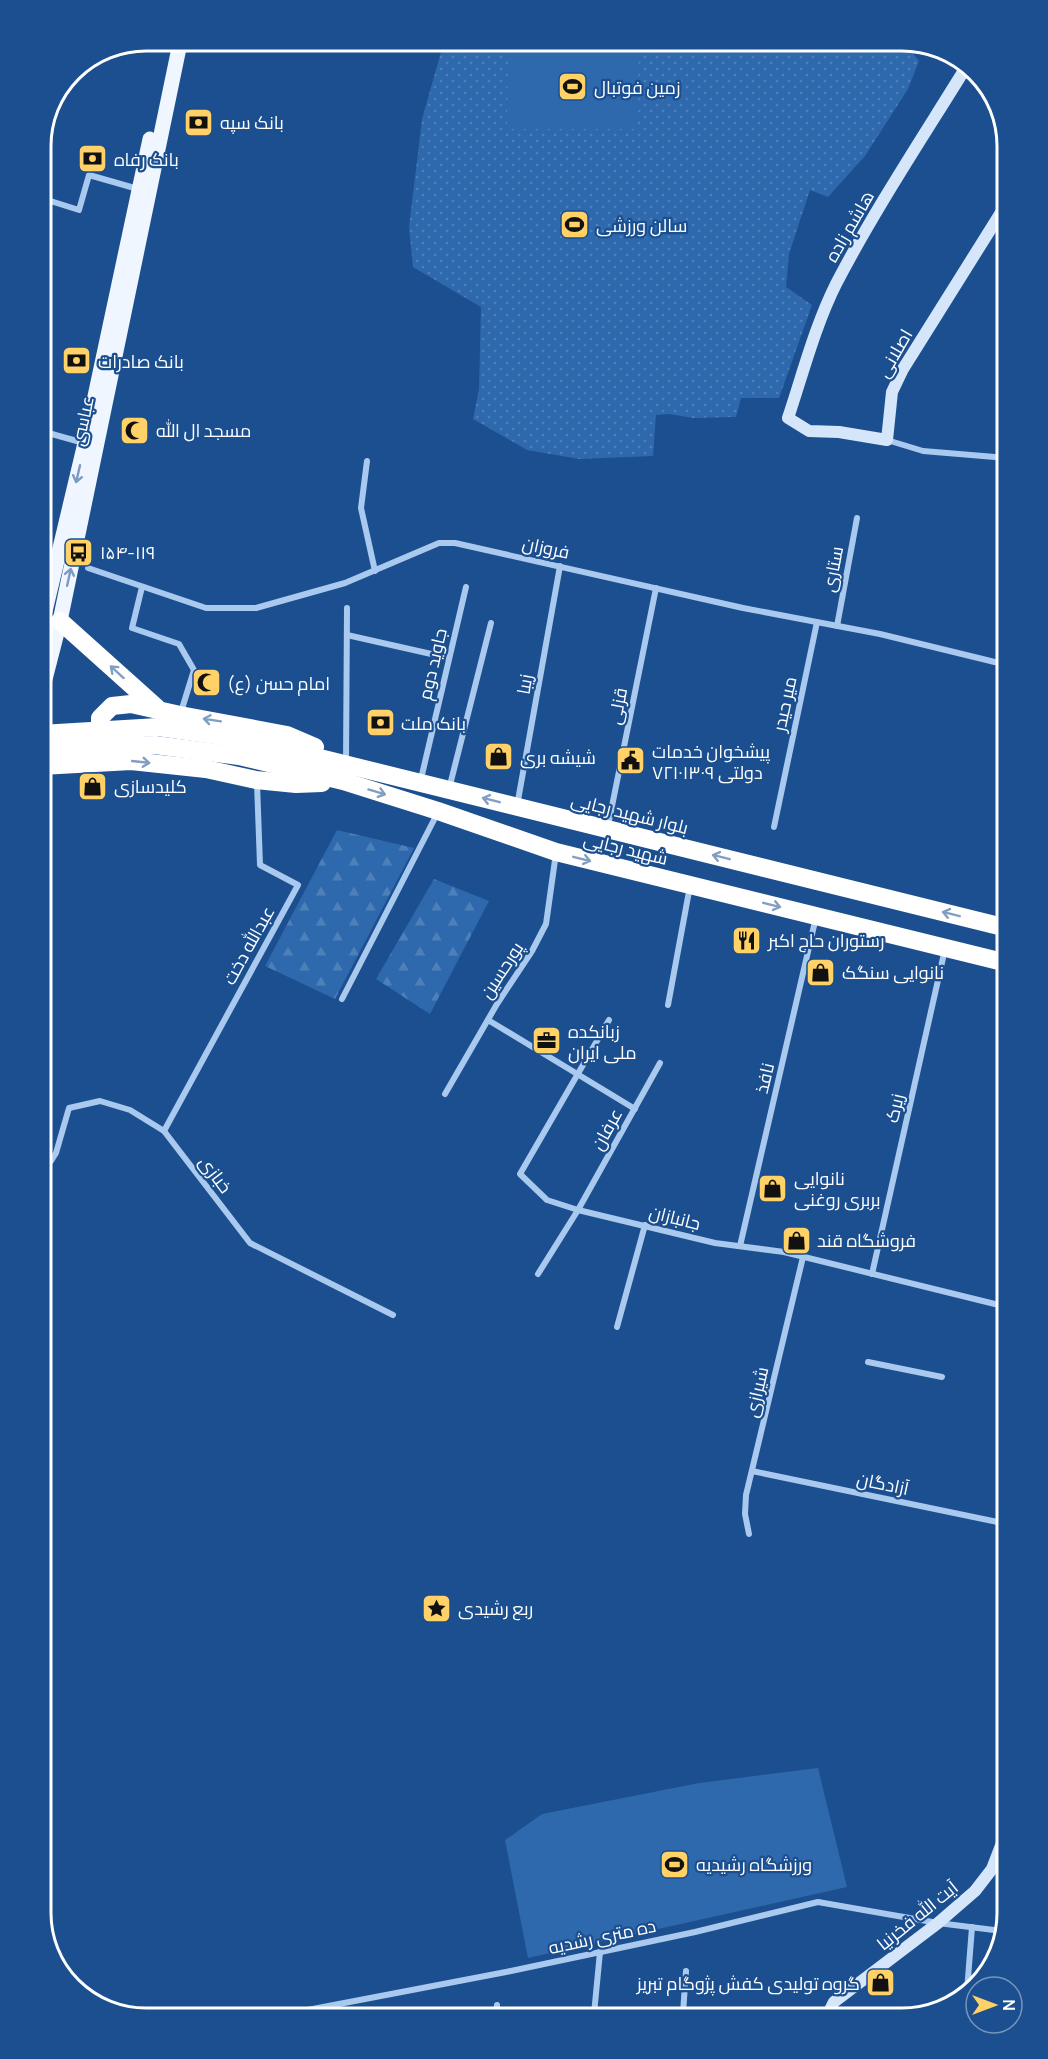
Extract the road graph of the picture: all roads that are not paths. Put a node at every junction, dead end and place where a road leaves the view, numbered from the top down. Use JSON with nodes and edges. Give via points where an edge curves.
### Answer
{"nodes":[{"id":1,"x":169,"y":51,"type":"edge"},
{"id":2,"x":178,"y":51,"type":"edge"},
{"id":3,"x":963,"y":72,"type":"edge"},
{"id":4,"x":145,"y":191,"type":"junction"},
{"id":5,"x":51,"y":201,"type":"edge"},
{"id":6,"x":997,"y":220,"type":"edge"},
{"id":7,"x":51,"y":434,"type":"edge"},
{"id":8,"x":887,"y":440,"type":"junction"},
{"id":9,"x":85,"y":444,"type":"junction"},
{"id":10,"x":997,"y":457,"type":"edge"},
{"id":11,"x":367,"y":461,"type":"dead end"},
{"id":12,"x":857,"y":518,"type":"dead end"},
{"id":13,"x":560,"y":566,"type":"junction"},
{"id":14,"x":88,"y":568,"type":"dead end"},
{"id":15,"x":375,"y":571,"type":"junction"},
{"id":16,"x":51,"y":585,"type":"edge"},
{"id":17,"x":142,"y":588,"type":"junction"},
{"id":18,"x":466,"y":588,"type":"dead end"},
{"id":19,"x":656,"y":588,"type":"junction"},
{"id":20,"x":347,"y":608,"type":"dead end"},
{"id":21,"x":60,"y":621,"type":"junction"},
{"id":22,"x":817,"y":622,"type":"junction"},
{"id":23,"x":492,"y":623,"type":"dead end"},
{"id":24,"x":837,"y":626,"type":"junction"},
{"id":25,"x":347,"y":635,"type":"junction"},
{"id":26,"x":51,"y":656,"type":"edge"},
{"id":27,"x":449,"y":658,"type":"junction"},
{"id":28,"x":997,"y":662,"type":"edge"},
{"id":29,"x":161,"y":711,"type":"junction"},
{"id":30,"x":180,"y":715,"type":"junction"},
{"id":31,"x":51,"y":733,"type":"edge"},
{"id":32,"x":241,"y":748,"type":"junction"},
{"id":33,"x":51,"y":750,"type":"edge"},
{"id":34,"x":107,"y":761,"type":"junction"},
{"id":35,"x":51,"y":765,"type":"edge"},
{"id":36,"x":344,"y":772,"type":"junction"},
{"id":37,"x":256,"y":780,"type":"junction"},
{"id":38,"x":420,"y":783,"type":"junction"},
{"id":39,"x":449,"y":790,"type":"junction"},
{"id":40,"x":517,"y":807,"type":"junction"},
{"id":41,"x":438,"y":811,"type":"junction"},
{"id":42,"x":774,"y":827,"type":"dead end"},
{"id":43,"x":608,"y":829,"type":"junction"},
{"id":44,"x":556,"y":852,"type":"junction"},
{"id":45,"x":690,"y":885,"type":"junction"},
{"id":46,"x":817,"y":916,"type":"junction"},
{"id":47,"x":997,"y":925,"type":"edge"},
{"id":48,"x":945,"y":948,"type":"junction"},
{"id":49,"x":997,"y":960,"type":"edge"},
{"id":50,"x":342,"y":999,"type":"dead end"},
{"id":51,"x":668,"y":1005,"type":"dead end"},
{"id":52,"x":488,"y":1020,"type":"junction"},
{"id":53,"x":609,"y":1020,"type":"dead end"},
{"id":54,"x":660,"y":1063,"type":"dead end"},
{"id":55,"x":578,"y":1076,"type":"junction"},
{"id":56,"x":445,"y":1094,"type":"dead end"},
{"id":57,"x":635,"y":1109,"type":"junction"},
{"id":58,"x":164,"y":1131,"type":"junction"},
{"id":59,"x":51,"y":1161,"type":"edge"},
{"id":60,"x":578,"y":1210,"type":"junction"},
{"id":61,"x":645,"y":1226,"type":"junction"},
{"id":62,"x":740,"y":1246,"type":"junction"},
{"id":63,"x":804,"y":1257,"type":"junction"},
{"id":64,"x":538,"y":1274,"type":"dead end"},
{"id":65,"x":872,"y":1274,"type":"junction"},
{"id":66,"x":997,"y":1304,"type":"edge"},
{"id":67,"x":393,"y":1316,"type":"dead end"},
{"id":68,"x":617,"y":1327,"type":"dead end"},
{"id":69,"x":868,"y":1362,"type":"dead end"},
{"id":70,"x":942,"y":1377,"type":"dead end"},
{"id":71,"x":752,"y":1471,"type":"junction"},
{"id":72,"x":997,"y":1522,"type":"edge"},
{"id":73,"x":749,"y":1534,"type":"dead end"},
{"id":74,"x":997,"y":1857,"type":"edge"},
{"id":75,"x":938,"y":1923,"type":"junction"},
{"id":76,"x":972,"y":1928,"type":"junction"},
{"id":77,"x":995,"y":1930,"type":"edge"},
{"id":78,"x":600,"y":1952,"type":"junction"},
{"id":79,"x":686,"y":1971,"type":"dead end"},
{"id":80,"x":968,"y":1975,"type":"edge"},
{"id":81,"x":497,"y":2005,"type":"dead end"},
{"id":82,"x":317,"y":2008,"type":"edge"},
{"id":83,"x":497,"y":2008,"type":"edge"},
{"id":84,"x":595,"y":2008,"type":"edge"},
{"id":85,"x":684,"y":2008,"type":"edge"},
{"id":86,"x":831,"y":2008,"type":"edge"}],
"edges":[{"from":1,"to":4,"type":"main road","name":"عباسى"},
{"from":2,"to":4,"type":"main road","name":"عباسى"},
{"from":3,"to":8,"type":"street","name":"هاشم زاده","via":[[836,285],[788,418],[809,431]]},
{"from":4,"to":5,"type":"street","via":[[89,175],[78,210]]},
{"from":4,"to":9,"type":"main road","name":"عباسى"},
{"from":21,"to":4,"type":"main road","name":"عباسى","one_way":true},
{"from":6,"to":8,"type":"street","name":"اصلانی","via":[[903,369],[892,392]]},
{"from":7,"to":9,"type":"street"},
{"from":8,"to":10,"type":"street","via":[[923,451]]},
{"from":9,"to":16,"type":"main road","name":"عباسى","one_way":true},
{"from":11,"to":15,"type":"street","via":[[361,508]]},
{"from":12,"to":24,"type":"street","name":"ستاری"},
{"from":13,"to":15,"type":"street","name":"فروزان","via":[[439,543]]},
{"from":13,"to":19,"type":"street","name":"فروزان"},
{"from":13,"to":40,"type":"street","name":"زیبا"},
{"from":14,"to":17,"type":"street","name":"فروزان"},
{"from":15,"to":17,"type":"street","name":"فروزان","via":[[255,608],[206,608]]},
{"from":17,"to":30,"type":"street","via":[[132,628],[179,644],[194,670]]},
{"from":18,"to":27,"type":"street","name":"جاوید دوم"},
{"from":19,"to":22,"type":"street","name":"فروزان"},
{"from":19,"to":43,"type":"street","name":"قزلی"},
{"from":20,"to":25,"type":"street"},
{"from":21,"to":26,"type":"main road","name":"عباسى"},
{"from":29,"to":21,"type":"highway","one_way":true},
{"from":22,"to":24,"type":"street","name":"فروزان"},
{"from":22,"to":42,"type":"street","name":"میر حیدر"},
{"from":23,"to":39,"type":"street"},
{"from":24,"to":28,"type":"street","name":"فروزان"},
{"from":25,"to":27,"type":"street"},
{"from":25,"to":36,"type":"street"},
{"from":27,"to":38,"type":"street","name":"جاوید دوم"},
{"from":29,"to":30,"type":"highway"},
{"from":29,"to":34,"type":"highway","via":[[131,704],[112,706],[100,718],[100,751]]},
{"from":36,"to":30,"type":"highway","one_way":true,"via":[[321,749],[287,735]]},
{"from":31,"to":32,"type":"highway","via":[[159,727]]},
{"from":32,"to":33,"type":"highway","via":[[155,745]]},
{"from":32,"to":36,"type":"highway","name":"شهید رجایی"},
{"from":34,"to":35,"type":"highway"},
{"from":34,"to":37,"type":"highway","one_way":true,"via":[[206,769]]},
{"from":36,"to":37,"type":"highway","via":[[296,784]]},
{"from":36,"to":38,"type":"highway","name":"بلوار شهید رجایی"},
{"from":36,"to":41,"type":"highway","name":"شهید رجایی","one_way":true},
{"from":37,"to":58,"type":"street","name":"عبدالله دخت","via":[[260,865],[298,885]]},
{"from":38,"to":39,"type":"highway","name":"بلوار شهید رجایی"},
{"from":40,"to":39,"type":"highway","name":"بلوار شهید رجایی","one_way":true},
{"from":40,"to":43,"type":"highway","name":"بلوار شهید رجایی"},
{"from":41,"to":44,"type":"highway","name":"شهید رجایی"},
{"from":41,"to":50,"type":"street"},
{"from":47,"to":43,"type":"highway","name":"بلوار شهید رجایی","one_way":true},
{"from":44,"to":45,"type":"highway","name":"شهید رجایی","one_way":true},
{"from":44,"to":52,"type":"street","name":"پورحسین","via":[[546,924]]},
{"from":45,"to":46,"type":"highway","name":"شهید رجایی","one_way":true},
{"from":45,"to":51,"type":"street"},
{"from":46,"to":48,"type":"highway","name":"شهید رجایی"},
{"from":46,"to":62,"type":"street","name":"نافذ"},
{"from":48,"to":49,"type":"highway","name":"شهید رجایی"},
{"from":48,"to":65,"type":"street","name":"زیرک"},
{"from":52,"to":55,"type":"street"},
{"from":52,"to":56,"type":"street","name":"پورحسین"},
{"from":53,"to":55,"type":"street","name":"جانبازان"},
{"from":54,"to":57,"type":"street","name":"عرفان"},
{"from":55,"to":57,"type":"street"},
{"from":55,"to":60,"type":"street","name":"جانبازان","via":[[520,1174],[547,1200]]},
{"from":57,"to":60,"type":"street","name":"عرفان"},
{"from":58,"to":59,"type":"street","name":"خبازی","via":[[130,1110],[100,1101],[69,1108]]},
{"from":58,"to":67,"type":"street","name":"خبازی","via":[[250,1243]]},
{"from":60,"to":61,"type":"street","name":"جانبازان"},
{"from":60,"to":64,"type":"street","name":"عرفان"},
{"from":61,"to":62,"type":"street","name":"جانبازان"},
{"from":61,"to":68,"type":"street"},
{"from":62,"to":63,"type":"street","name":"جانبازان"},
{"from":63,"to":65,"type":"street","name":"جانبازان"},
{"from":63,"to":71,"type":"street","name":"شیرازی"},
{"from":65,"to":66,"type":"street","name":"جانبازان"},
{"from":69,"to":70,"type":"street"},
{"from":71,"to":72,"type":"street","name":"آزادگان"},
{"from":71,"to":73,"type":"street","name":"شیرازی","via":[[745,1514]]},
{"from":74,"to":75,"type":"street","name":"آیت الله فخرنیا","via":[[975,1891]]},
{"from":75,"to":76,"type":"street","name":"ده متری رشدیه"},
{"from":75,"to":78,"type":"street","name":"ده متری رشدیه","via":[[818,1902]]},
{"from":75,"to":86,"type":"street","name":"آیت الله فخرنیا"},
{"from":76,"to":77,"type":"street","name":"ده متری رشدیه"},
{"from":76,"to":80,"type":"street"},
{"from":78,"to":82,"type":"street","name":"ده متری رشدیه"},
{"from":78,"to":84,"type":"street"},
{"from":79,"to":85,"type":"street"},
{"from":81,"to":83,"type":"street"}]}
